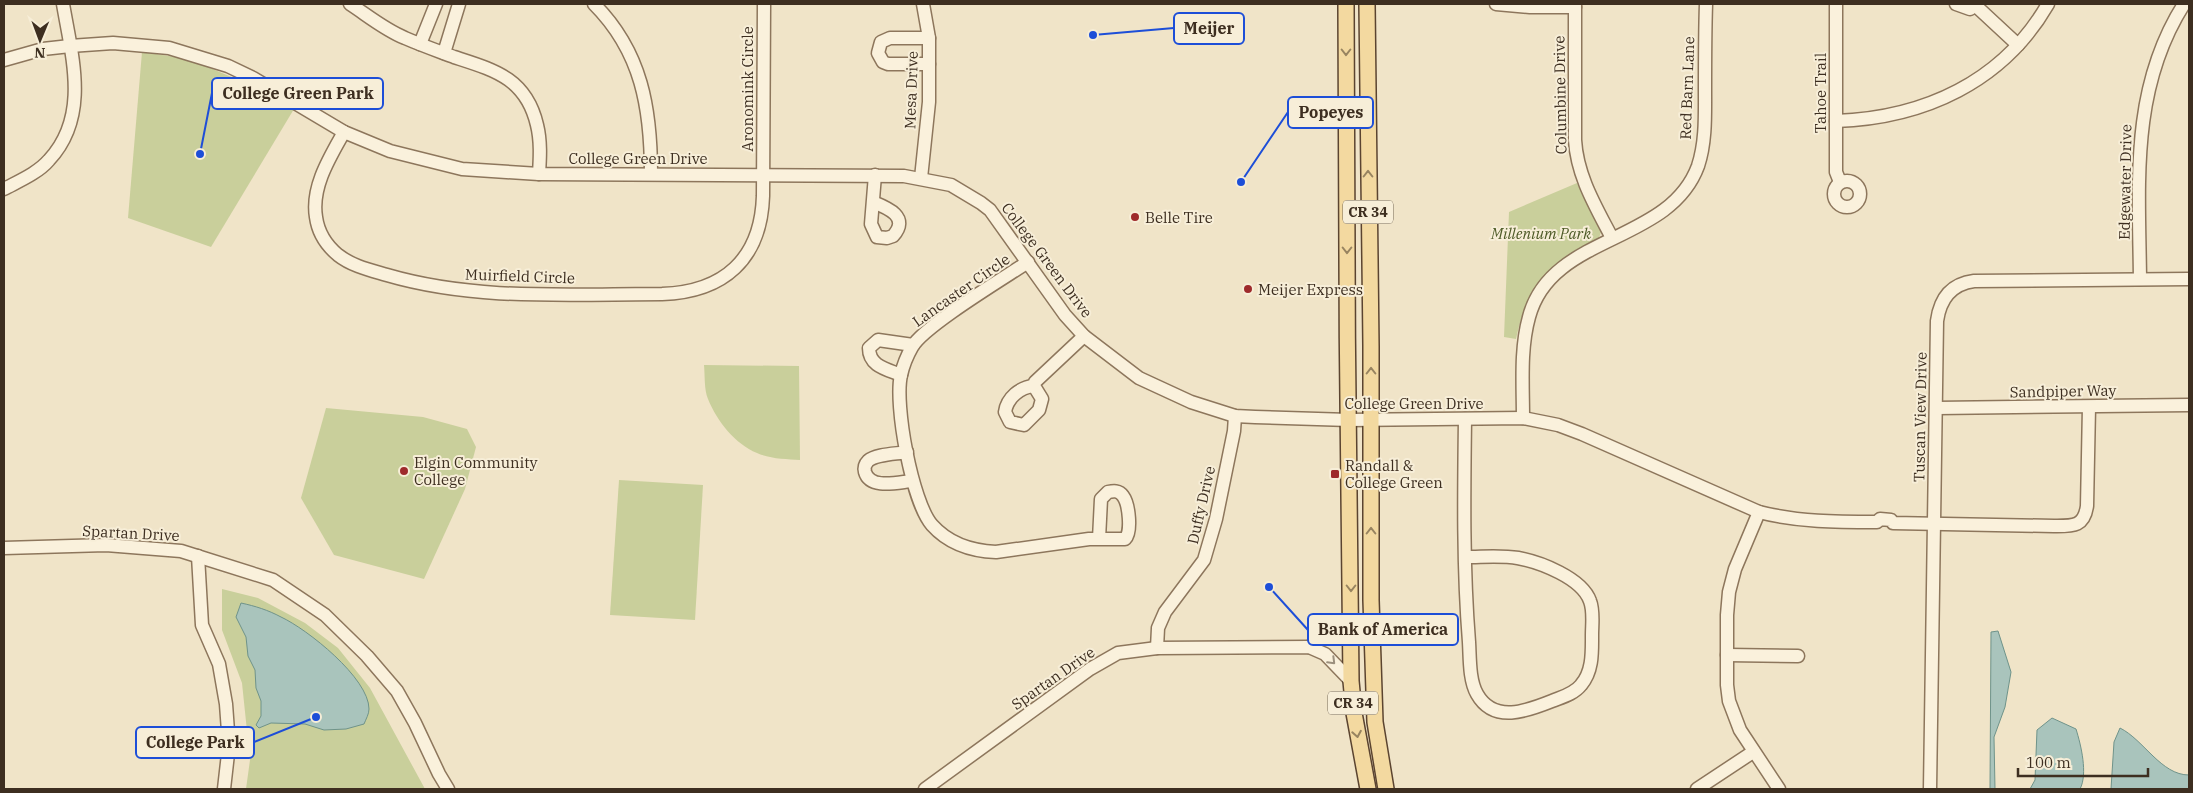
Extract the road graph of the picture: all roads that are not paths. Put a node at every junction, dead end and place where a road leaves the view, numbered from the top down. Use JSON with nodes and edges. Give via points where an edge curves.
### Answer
{"nodes":[{"id":1,"x":64,"y":4,"type":"edge"},
{"id":2,"x":350,"y":4,"type":"edge"},
{"id":3,"x":436,"y":4,"type":"edge"},
{"id":4,"x":459,"y":4,"type":"edge"},
{"id":5,"x":594,"y":4,"type":"edge"},
{"id":6,"x":764,"y":4,"type":"edge"},
{"id":7,"x":924,"y":4,"type":"edge"},
{"id":8,"x":1346,"y":4,"type":"edge"},
{"id":9,"x":1367,"y":4,"type":"edge"},
{"id":10,"x":1496,"y":4,"type":"edge"},
{"id":11,"x":1706,"y":4,"type":"edge"},
{"id":12,"x":1836,"y":4,"type":"edge"},
{"id":13,"x":1956,"y":4,"type":"edge"},
{"id":14,"x":2048,"y":4,"type":"edge"},
{"id":15,"x":2184,"y":4,"type":"edge"},
{"id":16,"x":1575,"y":5,"type":"edge"},
{"id":17,"x":1976,"y":5,"type":"edge"},
{"id":18,"x":929,"y":38,"type":"junction"},
{"id":19,"x":420,"y":44,"type":"junction"},
{"id":20,"x":2018,"y":45,"type":"junction"},
{"id":21,"x":70,"y":46,"type":"junction"},
{"id":22,"x":444,"y":53,"type":"junction"},
{"id":23,"x":4,"y":60,"type":"edge"},
{"id":24,"x":929,"y":64,"type":"junction"},
{"id":25,"x":1836,"y":121,"type":"junction"},
{"id":26,"x":344,"y":132,"type":"junction"},
{"id":27,"x":540,"y":174,"type":"junction"},
{"id":28,"x":651,"y":174,"type":"junction"},
{"id":29,"x":763,"y":174,"type":"junction"},
{"id":30,"x":875,"y":175,"type":"junction"},
{"id":31,"x":921,"y":178,"type":"junction"},
{"id":32,"x":1840,"y":182,"type":"dead end"},
{"id":33,"x":4,"y":188,"type":"edge"},
{"id":34,"x":873,"y":202,"type":"dead end"},
{"id":35,"x":1612,"y":238,"type":"junction"},
{"id":36,"x":1028,"y":262,"type":"junction"},
{"id":37,"x":2140,"y":279,"type":"junction"},
{"id":38,"x":2189,"y":279,"type":"edge"},
{"id":39,"x":1084,"y":336,"type":"junction"},
{"id":40,"x":913,"y":345,"type":"junction"},
{"id":41,"x":901,"y":375,"type":"junction"},
{"id":42,"x":1034,"y":386,"type":"dead end"},
{"id":43,"x":2189,"y":405,"type":"edge"},
{"id":44,"x":2089,"y":407,"type":"junction"},
{"id":45,"x":1937,"y":408,"type":"junction"},
{"id":46,"x":1235,"y":416,"type":"junction"},
{"id":47,"x":1523,"y":418,"type":"junction"},
{"id":48,"x":1465,"y":419,"type":"junction"},
{"id":49,"x":1350,"y":420,"type":"junction"},
{"id":50,"x":1370,"y":420,"type":"junction"},
{"id":51,"x":907,"y":452,"type":"junction"},
{"id":52,"x":912,"y":481,"type":"junction"},
{"id":53,"x":1759,"y":512,"type":"junction"},
{"id":54,"x":1934,"y":523,"type":"junction"},
{"id":55,"x":1099,"y":539,"type":"junction"},
{"id":56,"x":4,"y":548,"type":"edge"},
{"id":57,"x":198,"y":556,"type":"junction"},
{"id":58,"x":1465,"y":557,"type":"junction"},
{"id":59,"x":1351,"y":616,"type":"junction"},
{"id":60,"x":1309,"y":647,"type":"junction"},
{"id":61,"x":1157,"y":648,"type":"junction"},
{"id":62,"x":1727,"y":655,"type":"junction"},
{"id":63,"x":1798,"y":656,"type":"dead end"},
{"id":64,"x":1351,"y":681,"type":"junction"},
{"id":65,"x":1753,"y":752,"type":"junction"},
{"id":66,"x":224,"y":789,"type":"edge"},
{"id":67,"x":448,"y":789,"type":"edge"},
{"id":68,"x":925,"y":789,"type":"edge"},
{"id":69,"x":1368,"y":789,"type":"edge"},
{"id":70,"x":1386,"y":789,"type":"edge"},
{"id":71,"x":1697,"y":789,"type":"edge"},
{"id":72,"x":1779,"y":789,"type":"edge"},
{"id":73,"x":1930,"y":789,"type":"edge"}],
"edges":[{"from":1,"to":21,"type":"street"},
{"from":2,"to":19,"type":"street","via":[[402,37]]},
{"from":3,"to":19,"type":"street"},
{"from":4,"to":22,"type":"street"},
{"from":5,"to":28,"type":"street","via":[[616,29],[639,77],[650,120]]},
{"from":6,"to":29,"type":"street","name":"Aronomink Circle"},
{"from":7,"to":18,"type":"street","name":"Mesa Drive"},
{"from":8,"to":49,"type":"main road","number":"CR 34","one_way":true},
{"from":50,"to":9,"type":"main road","number":"CR 34","one_way":true},
{"from":10,"to":16,"type":"street","via":[[1530,7]]},
{"from":11,"to":35,"type":"street","name":"Red Barn Lane","via":[[1704,130],[1698,166],[1682,192],[1665,210],[1652,220]]},
{"from":12,"to":25,"type":"street","name":"Tahoe Trail"},
{"from":13,"to":17,"type":"street","via":[[1965,8]]},
{"from":14,"to":20,"type":"street"},
{"from":15,"to":37,"type":"street","name":"Edgewater Drive","via":[[2158,56],[2144,105],[2139,155]]},
{"from":16,"to":35,"type":"street","name":"Columbine Drive","via":[[1575,140],[1578,162],[1581,176]]},
{"from":17,"to":20,"type":"street"},
{"from":18,"to":24,"type":"street","name":"Mesa Drive"},
{"from":18,"to":24,"type":"street","via":[[890,38],[881,42],[878,53],[882,62],[888,64]]},
{"from":19,"to":22,"type":"street"},
{"from":20,"to":25,"type":"street","via":[[1979,79],[1940,100],[1894,115]]},
{"from":21,"to":23,"type":"street","name":"College Green Drive"},
{"from":21,"to":26,"type":"street","name":"College Green Drive","via":[[141,45],[208,58],[253,78]]},
{"from":21,"to":33,"type":"street","via":[[76,98],[64,142],[48,162]]},
{"from":22,"to":27,"type":"street","via":[[488,67],[519,89],[530,105],[537,125]]},
{"from":24,"to":31,"type":"street","name":"Mesa Drive","via":[[928,120]]},
{"from":25,"to":32,"type":"street","name":"Tahoe Trail","via":[[1836,172]]},
{"from":26,"to":27,"type":"street","name":"College Green Drive","via":[[390,151],[462,170]]},
{"from":26,"to":29,"type":"street","name":"Muirfield Circle","via":[[316,191],[316,217],[327,244],[351,263],[368,270],[466,291],[679,294],[700,289],[729,275],[747,253],[761,219]]},
{"from":27,"to":28,"type":"street","name":"College Green Drive"},
{"from":28,"to":29,"type":"street","name":"College Green Drive"},
{"from":29,"to":30,"type":"street","name":"College Green Drive"},
{"from":30,"to":31,"type":"street","name":"College Green Drive"},
{"from":30,"to":34,"type":"street"},
{"from":31,"to":36,"type":"street","name":"College Green Drive","via":[[951,185],[990,210]]},
{"from":35,"to":47,"type":"street","name":"Red Barn Lane","via":[[1567,263],[1556,273],[1529,315],[1525,334]]},
{"from":36,"to":39,"type":"street","name":"College Green Drive"},
{"from":36,"to":40,"type":"street","name":"Lancaster Circle","via":[[932,327]]},
{"from":37,"to":38,"type":"street","name":"Tuscan View Drive"},
{"from":37,"to":45,"type":"street","name":"Tuscan View Drive","via":[[1989,281],[1958,285],[1945,296],[1938,311]]},
{"from":39,"to":42,"type":"street"},
{"from":39,"to":46,"type":"street","name":"College Green Drive","via":[[1139,378],[1191,402]]},
{"from":40,"to":41,"type":"street","name":"Lancaster Circle"},
{"from":40,"to":41,"type":"street","via":[[878,340],[869,348],[872,361]]},
{"from":41,"to":51,"type":"street","name":"Lancaster Circle","via":[[899,396]]},
{"from":43,"to":44,"type":"street","name":"Sandpiper Way"},
{"from":44,"to":45,"type":"street","name":"Sandpiper Way"},
{"from":44,"to":54,"type":"street","name":"College Green Drive","via":[[2087,506],[2080,522],[2071,526]]},
{"from":45,"to":54,"type":"street","name":"Tuscan View Drive"},
{"from":46,"to":49,"type":"street","name":"College Green Drive"},
{"from":46,"to":61,"type":"street","name":"Duffy Drive","via":[[1216,519],[1204,560],[1165,612],[1158,628]]},
{"from":47,"to":48,"type":"street","name":"College Green Drive"},
{"from":47,"to":53,"type":"street","name":"College Green Drive","via":[[1582,434]]},
{"from":48,"to":50,"type":"street","name":"College Green Drive"},
{"from":48,"to":58,"type":"street"},
{"from":49,"to":50,"type":"street","name":"College Green Drive"},
{"from":49,"to":59,"type":"main road","number":"CR 34","one_way":true},
{"from":70,"to":50,"type":"main road","number":"CR 34","one_way":true,"via":[[1375,722]]},
{"from":51,"to":52,"type":"street","name":"Lancaster Circle"},
{"from":51,"to":52,"type":"street","via":[[874,458],[868,462],[866,474],[878,483]]},
{"from":52,"to":55,"type":"street","name":"Lancaster Circle","via":[[923,511],[934,527],[949,539],[974,550],[996,552]]},
{"from":53,"to":54,"type":"street","name":"College Green Drive","via":[[1799,520],[1877,522],[1880,526]]},
{"from":53,"to":62,"type":"street","via":[[1732,577],[1727,615]]},
{"from":54,"to":73,"type":"street","name":"Tuscan View Drive"},
{"from":55,"to":55,"type":"street","name":"Lancaster Circle","via":[[1101,499],[1108,492],[1120,493],[1130,534],[1126,540]]},
{"from":56,"to":57,"type":"street","name":"Spartan Drive","via":[[106,545],[181,551]]},
{"from":57,"to":66,"type":"street","via":[[202,625],[219,664],[226,704],[229,745]]},
{"from":57,"to":67,"type":"street","name":"Spartan Drive","via":[[272,580],[325,615],[397,691]]},
{"from":58,"to":58,"type":"street","via":[[1517,558],[1574,580],[1584,589],[1592,607],[1591,663],[1588,675],[1576,691],[1523,712],[1497,711],[1483,702],[1473,679]]},
{"from":59,"to":60,"type":"street"},
{"from":59,"to":64,"type":"main road","number":"CR 34"},
{"from":60,"to":61,"type":"street","name":"Spartan Drive"},
{"from":60,"to":64,"type":"street","one_way":true,"via":[[1325,654]]},
{"from":61,"to":68,"type":"street","name":"Spartan Drive","via":[[1118,653],[1090,668]]},
{"from":62,"to":63,"type":"street"},
{"from":62,"to":65,"type":"street","via":[[1729,701]]},
{"from":64,"to":69,"type":"main road","number":"CR 34","one_way":true},
{"from":65,"to":71,"type":"street"},
{"from":65,"to":72,"type":"street"}]}
